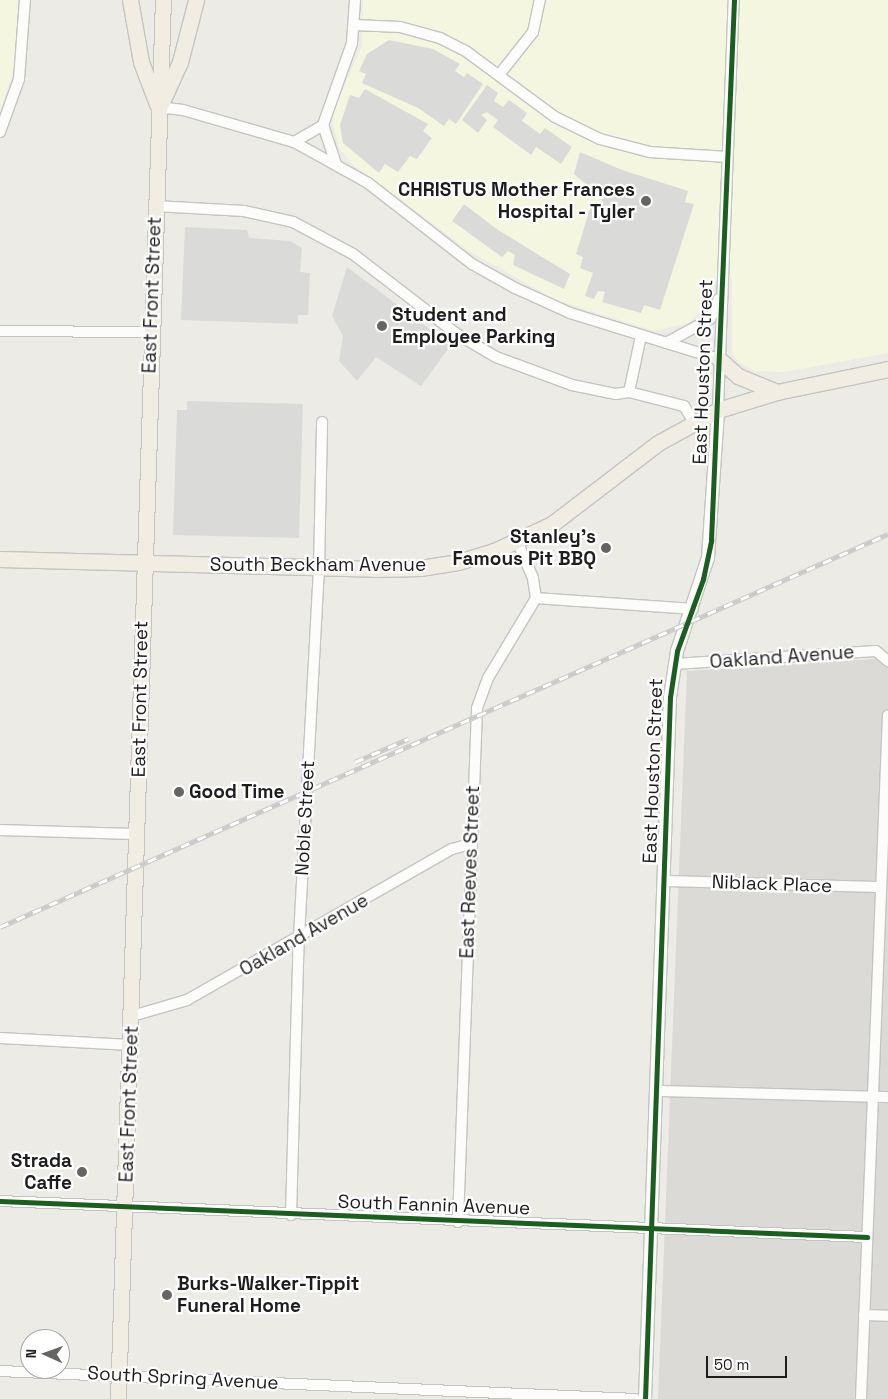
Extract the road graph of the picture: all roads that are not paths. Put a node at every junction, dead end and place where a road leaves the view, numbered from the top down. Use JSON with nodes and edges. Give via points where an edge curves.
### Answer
{"nodes":[{"id":1,"x":25,"y":0,"type":"edge"},
{"id":2,"x":130,"y":0,"type":"edge"},
{"id":3,"x":163,"y":0,"type":"edge"},
{"id":4,"x":196,"y":0,"type":"edge"},
{"id":5,"x":355,"y":0,"type":"edge"},
{"id":6,"x":540,"y":0,"type":"edge"},
{"id":7,"x":734,"y":0,"type":"edge"},
{"id":8,"x":354,"y":25,"type":"junction"},
{"id":9,"x":499,"y":75,"type":"junction"},
{"id":10,"x":159,"y":107,"type":"junction"},
{"id":11,"x":323,"y":125,"type":"junction"},
{"id":12,"x":0,"y":132,"type":"edge"},
{"id":13,"x":294,"y":142,"type":"junction"},
{"id":14,"x":727,"y":157,"type":"junction"},
{"id":15,"x":336,"y":164,"type":"junction"},
{"id":16,"x":155,"y":206,"type":"junction"},
{"id":17,"x":721,"y":294,"type":"junction"},
{"id":18,"x":0,"y":331,"type":"edge"},
{"id":19,"x":150,"y":332,"type":"junction"},
{"id":20,"x":641,"y":336,"type":"junction"},
{"id":21,"x":666,"y":343,"type":"junction"},
{"id":22,"x":719,"y":359,"type":"junction"},
{"id":23,"x":888,"y":369,"type":"edge"},
{"id":24,"x":629,"y":392,"type":"junction"},
{"id":25,"x":777,"y":392,"type":"junction"},
{"id":26,"x":718,"y":410,"type":"junction"},
{"id":27,"x":322,"y":422,"type":"dead end"},
{"id":28,"x":694,"y":422,"type":"junction"},
{"id":29,"x":517,"y":541,"type":"junction"},
{"id":30,"x":0,"y":559,"type":"edge"},
{"id":31,"x":144,"y":562,"type":"junction"},
{"id":32,"x":319,"y":569,"type":"junction"},
{"id":33,"x":536,"y":598,"type":"junction"},
{"id":34,"x":693,"y":609,"type":"junction"},
{"id":35,"x":888,"y":660,"type":"edge"},
{"id":36,"x":674,"y":664,"type":"junction"},
{"id":37,"x":888,"y":716,"type":"edge"},
{"id":38,"x":0,"y":830,"type":"edge"},
{"id":39,"x":137,"y":834,"type":"junction"},
{"id":40,"x":471,"y":844,"type":"junction"},
{"id":41,"x":664,"y":881,"type":"junction"},
{"id":42,"x":880,"y":887,"type":"junction"},
{"id":43,"x":299,"y":937,"type":"junction"},
{"id":44,"x":132,"y":1016,"type":"junction"},
{"id":45,"x":0,"y":1038,"type":"edge"},
{"id":46,"x":131,"y":1045,"type":"junction"},
{"id":47,"x":657,"y":1090,"type":"junction"},
{"id":48,"x":872,"y":1097,"type":"junction"},
{"id":49,"x":888,"y":1097,"type":"edge"},
{"id":50,"x":0,"y":1201,"type":"edge"},
{"id":51,"x":125,"y":1206,"type":"junction"},
{"id":52,"x":290,"y":1215,"type":"junction"},
{"id":53,"x":458,"y":1222,"type":"junction"},
{"id":54,"x":651,"y":1229,"type":"junction"},
{"id":55,"x":867,"y":1237,"type":"junction"},
{"id":56,"x":864,"y":1315,"type":"junction"},
{"id":57,"x":888,"y":1316,"type":"edge"},
{"id":58,"x":0,"y":1371,"type":"edge"},
{"id":59,"x":119,"y":1375,"type":"junction"},
{"id":60,"x":118,"y":1399,"type":"edge"},
{"id":61,"x":635,"y":1399,"type":"edge"},
{"id":62,"x":645,"y":1399,"type":"edge"},
{"id":63,"x":861,"y":1399,"type":"edge"}],
"edges":[{"from":1,"to":12,"type":"street","via":[[19,79]]},
{"from":2,"to":10,"type":"main road","via":[[141,62]]},
{"from":3,"to":10,"type":"main road","name":"East Front Street"},
{"from":4,"to":10,"type":"main road","via":[[180,62]]},
{"from":5,"to":8,"type":"street"},
{"from":6,"to":9,"type":"street","via":[[532,32]]},
{"from":7,"to":14,"type":"street","name":"East Houston Street"},
{"from":8,"to":9,"type":"street","via":[[400,27],[426,33],[454,44]]},
{"from":8,"to":11,"type":"street","via":[[350,51]]},
{"from":9,"to":14,"type":"street","via":[[555,116],[600,139],[650,152]]},
{"from":10,"to":13,"type":"street","via":[[183,110]]},
{"from":10,"to":16,"type":"main road","name":"East Front Street"},
{"from":11,"to":13,"type":"street"},
{"from":11,"to":15,"type":"street"},
{"from":13,"to":15,"type":"street"},
{"from":14,"to":17,"type":"street","name":"East Houston Street"},
{"from":15,"to":20,"type":"street","via":[[368,184],[485,273],[553,307]]},
{"from":16,"to":19,"type":"main road","name":"East Front Street"},
{"from":16,"to":24,"type":"street","via":[[244,211],[293,222],[354,254],[457,334],[496,357],[563,382],[616,394]]},
{"from":17,"to":21,"type":"street","via":[[710,319]]},
{"from":17,"to":22,"type":"street","name":"East Houston Street"},
{"from":18,"to":19,"type":"street"},
{"from":19,"to":31,"type":"main road","name":"East Front Street"},
{"from":20,"to":21,"type":"street"},
{"from":20,"to":24,"type":"street"},
{"from":21,"to":22,"type":"street"},
{"from":22,"to":25,"type":"main road","via":[[738,376]]},
{"from":22,"to":26,"type":"street","name":"East Houston Street"},
{"from":23,"to":25,"type":"main road","name":"South Beckham Avenue"},
{"from":24,"to":28,"type":"street","via":[[684,406]]},
{"from":25,"to":26,"type":"main road","name":"South Beckham Avenue"},
{"from":26,"to":28,"type":"main road","name":"South Beckham Avenue"},
{"from":26,"to":34,"type":"street","name":"East Houston Street","via":[[711,540]]},
{"from":27,"to":32,"type":"street","name":"Noble Street"},
{"from":28,"to":29,"type":"main road","name":"South Beckham Avenue","via":[[642,454],[552,524]]},
{"from":29,"to":32,"type":"main road","name":"South Beckham Avenue","via":[[478,556],[428,567]]},
{"from":29,"to":33,"type":"street","via":[[533,578]]},
{"from":30,"to":31,"type":"main road","name":"South Beckham Avenue"},
{"from":31,"to":32,"type":"main road","name":"South Beckham Avenue"},
{"from":31,"to":39,"type":"main road","name":"East Front Street"},
{"from":32,"to":43,"type":"street","name":"Noble Street"},
{"from":33,"to":34,"type":"street"},
{"from":33,"to":40,"type":"street","name":"East Reeves Street","via":[[478,699]]},
{"from":34,"to":36,"type":"street","name":"East Houston Street"},
{"from":35,"to":36,"type":"street","name":"Oakland Avenue","via":[[876,652]]},
{"from":36,"to":41,"type":"street","name":"East Houston Street"},
{"from":37,"to":42,"type":"street"},
{"from":38,"to":39,"type":"street"},
{"from":39,"to":44,"type":"main road","name":"East Front Street"},
{"from":40,"to":43,"type":"street","name":"Oakland Avenue","via":[[452,849]]},
{"from":40,"to":53,"type":"street","name":"East Reeves Street"},
{"from":41,"to":42,"type":"street","name":"Niblack Place"},
{"from":41,"to":47,"type":"street","name":"East Houston Street"},
{"from":42,"to":48,"type":"street"},
{"from":43,"to":44,"type":"street","name":"Oakland Avenue","via":[[187,1000]]},
{"from":43,"to":52,"type":"street","name":"Noble Street"},
{"from":44,"to":46,"type":"main road","name":"East Front Street"},
{"from":45,"to":46,"type":"street"},
{"from":46,"to":51,"type":"main road","name":"East Front Street"},
{"from":47,"to":48,"type":"street"},
{"from":47,"to":54,"type":"street","name":"East Houston Street"},
{"from":48,"to":49,"type":"street"},
{"from":48,"to":55,"type":"street"},
{"from":50,"to":51,"type":"street","name":"South Fannin Avenue"},
{"from":51,"to":52,"type":"street","name":"South Fannin Avenue"},
{"from":51,"to":59,"type":"main road","name":"East Front Street"},
{"from":52,"to":53,"type":"street","name":"South Fannin Avenue"},
{"from":53,"to":54,"type":"street","name":"South Fannin Avenue"},
{"from":54,"to":55,"type":"street","name":"South Fannin Avenue"},
{"from":54,"to":62,"type":"street","name":"East Houston Street"},
{"from":55,"to":56,"type":"street"},
{"from":56,"to":57,"type":"street"},
{"from":56,"to":63,"type":"street"},
{"from":58,"to":59,"type":"street","name":"South Spring Avenue"},
{"from":59,"to":60,"type":"main road","name":"East Front Street"},
{"from":59,"to":61,"type":"street","name":"South Spring Avenue"}]}
